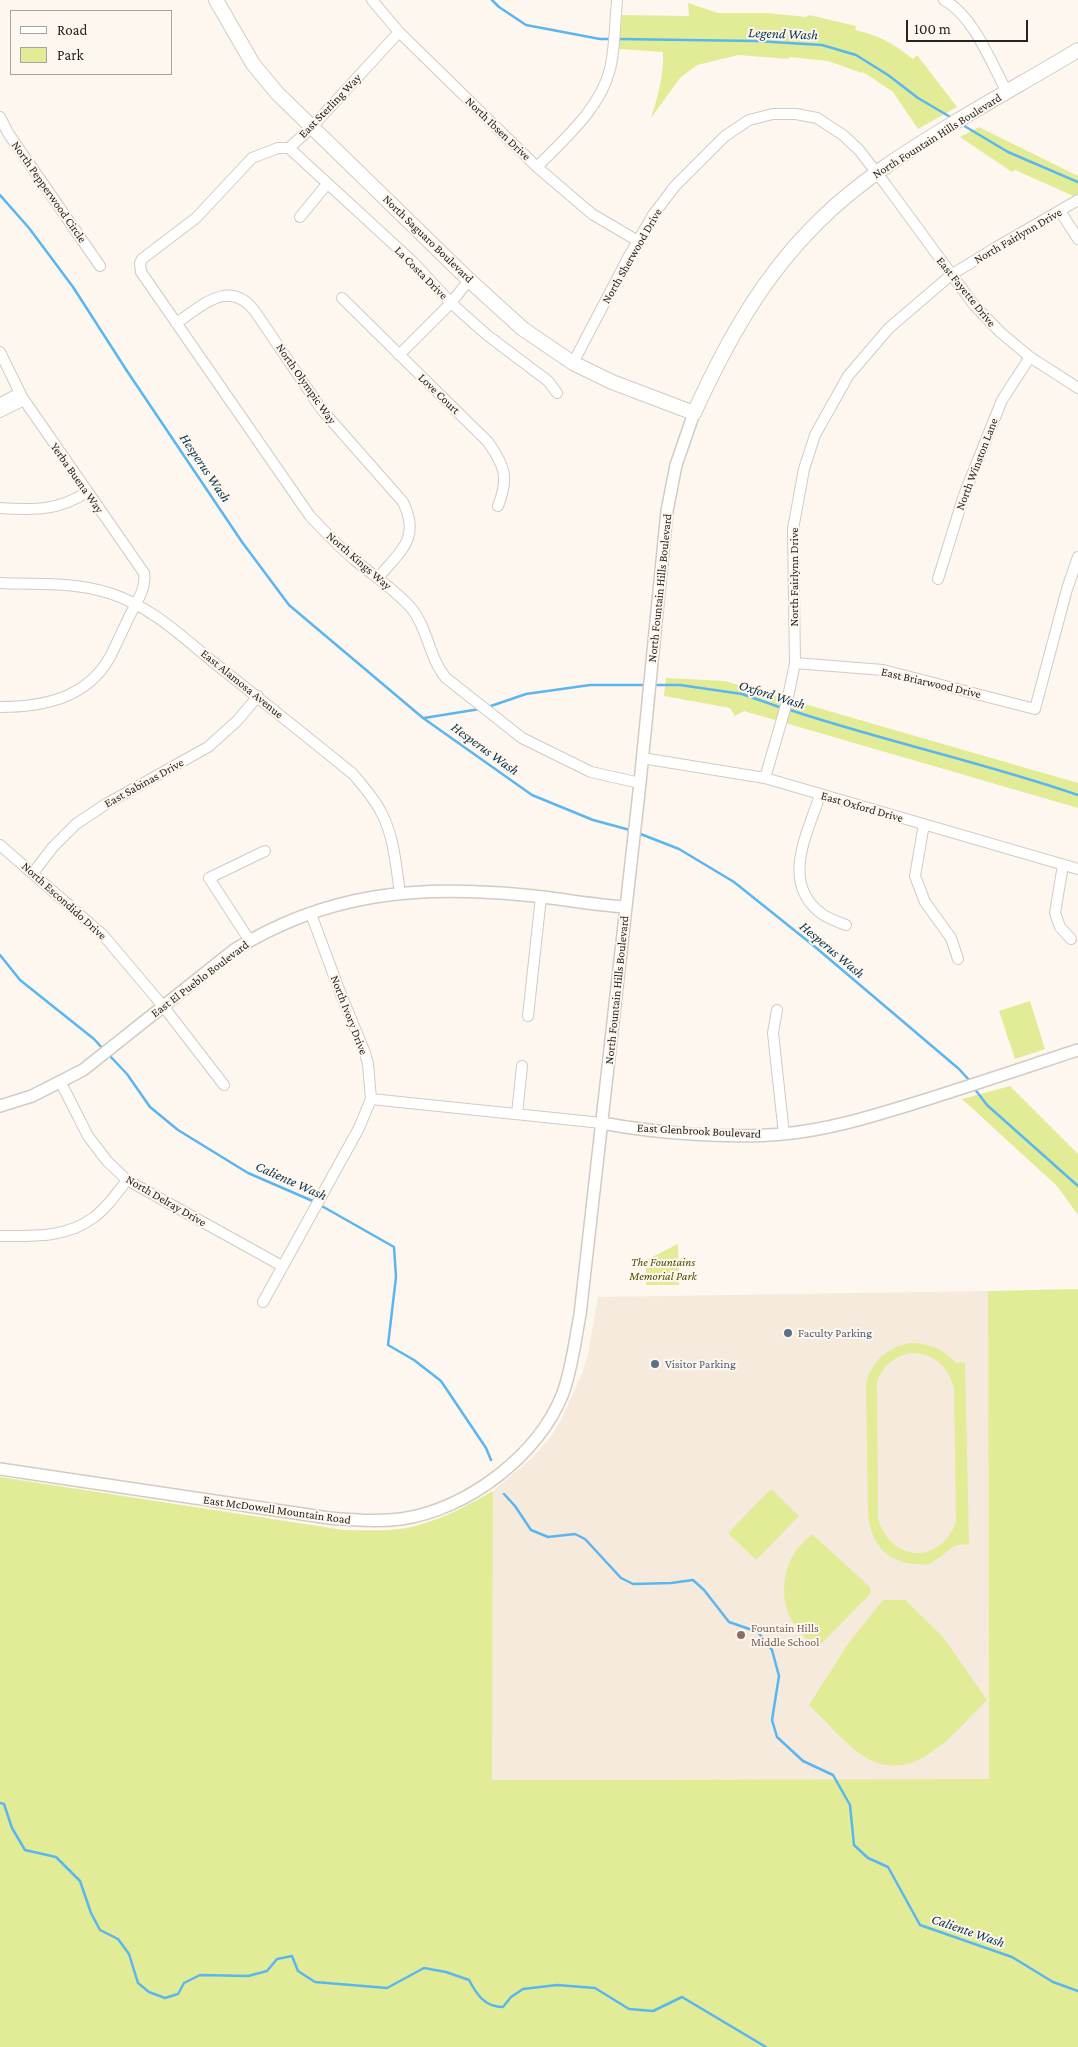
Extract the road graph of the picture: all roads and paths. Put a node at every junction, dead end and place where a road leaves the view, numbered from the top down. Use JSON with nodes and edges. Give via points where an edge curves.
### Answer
{"nodes":[{"id":1,"x":216,"y":0,"type":"edge"},
{"id":2,"x":372,"y":0,"type":"edge"},
{"id":3,"x":617,"y":0,"type":"edge"},
{"id":4,"x":944,"y":0,"type":"edge"},
{"id":5,"x":400,"y":32,"type":"junction"},
{"id":6,"x":1078,"y":50,"type":"edge"},
{"id":7,"x":1007,"y":92,"type":"junction"},
{"id":8,"x":0,"y":117,"type":"edge"},
{"id":9,"x":312,"y":127,"type":"junction"},
{"id":10,"x":289,"y":148,"type":"junction"},
{"id":11,"x":537,"y":167,"type":"junction"},
{"id":12,"x":877,"y":173,"type":"junction"},
{"id":13,"x":327,"y":184,"type":"junction"},
{"id":14,"x":1078,"y":200,"type":"edge"},
{"id":15,"x":1060,"y":211,"type":"junction"},
{"id":16,"x":300,"y":217,"type":"dead end"},
{"id":17,"x":1078,"y":239,"type":"edge"},
{"id":18,"x":638,"y":241,"type":"junction"},
{"id":19,"x":140,"y":263,"type":"joint"},
{"id":20,"x":100,"y":266,"type":"dead end"},
{"id":21,"x":951,"y":276,"type":"junction"},
{"id":22,"x":469,"y":280,"type":"junction"},
{"id":23,"x":342,"y":298,"type":"dead end"},
{"id":24,"x":451,"y":303,"type":"junction"},
{"id":25,"x":176,"y":323,"type":"junction"},
{"id":26,"x":0,"y":352,"type":"edge"},
{"id":27,"x":399,"y":355,"type":"junction"},
{"id":28,"x":1030,"y":357,"type":"junction"},
{"id":29,"x":573,"y":363,"type":"junction"},
{"id":30,"x":1078,"y":388,"type":"edge"},
{"id":31,"x":557,"y":393,"type":"dead end"},
{"id":32,"x":22,"y":397,"type":"junction"},
{"id":33,"x":0,"y":403,"type":"edge"},
{"id":34,"x":0,"y":412,"type":"edge"},
{"id":35,"x":694,"y":413,"type":"junction"},
{"id":36,"x":87,"y":492,"type":"junction"},
{"id":37,"x":498,"y":506,"type":"dead end"},
{"id":38,"x":0,"y":508,"type":"edge"},
{"id":39,"x":1078,"y":557,"type":"edge"},
{"id":40,"x":378,"y":578,"type":"junction"},
{"id":41,"x":938,"y":579,"type":"dead end"},
{"id":42,"x":0,"y":583,"type":"edge"},
{"id":43,"x":136,"y":602,"type":"junction"},
{"id":44,"x":795,"y":663,"type":"junction"},
{"id":45,"x":258,"y":696,"type":"junction"},
{"id":46,"x":0,"y":707,"type":"edge"},
{"id":47,"x":642,"y":758,"type":"junction"},
{"id":48,"x":765,"y":778,"type":"junction"},
{"id":49,"x":640,"y":783,"type":"junction"},
{"id":50,"x":820,"y":795,"type":"junction"},
{"id":51,"x":924,"y":824,"type":"junction"},
{"id":52,"x":0,"y":845,"type":"edge"},
{"id":53,"x":265,"y":851,"type":"dead end"},
{"id":54,"x":1063,"y":865,"type":"junction"},
{"id":55,"x":1078,"y":869,"type":"edge"},
{"id":56,"x":33,"y":873,"type":"junction"},
{"id":57,"x":400,"y":892,"type":"junction"},
{"id":58,"x":541,"y":897,"type":"junction"},
{"id":59,"x":626,"y":907,"type":"junction"},
{"id":60,"x":311,"y":914,"type":"junction"},
{"id":61,"x":846,"y":925,"type":"dead end"},
{"id":62,"x":1071,"y":939,"type":"dead end"},
{"id":63,"x":250,"y":941,"type":"junction"},
{"id":64,"x":958,"y":959,"type":"dead end"},
{"id":65,"x":163,"y":1006,"type":"junction"},
{"id":66,"x":777,"y":1010,"type":"dead end"},
{"id":67,"x":528,"y":1016,"type":"dead end"},
{"id":68,"x":1078,"y":1050,"type":"edge"},
{"id":69,"x":522,"y":1066,"type":"dead end"},
{"id":70,"x":61,"y":1083,"type":"junction"},
{"id":71,"x":224,"y":1085,"type":"dead end"},
{"id":72,"x":370,"y":1099,"type":"junction"},
{"id":73,"x":0,"y":1106,"type":"edge"},
{"id":74,"x":517,"y":1114,"type":"junction"},
{"id":75,"x":602,"y":1123,"type":"junction"},
{"id":76,"x":784,"y":1134,"type":"junction"},
{"id":77,"x":127,"y":1180,"type":"junction"},
{"id":78,"x":0,"y":1236,"type":"edge"},
{"id":79,"x":282,"y":1266,"type":"junction"},
{"id":80,"x":263,"y":1302,"type":"dead end"},
{"id":81,"x":581,"y":1304,"type":"joint"},
{"id":82,"x":0,"y":1469,"type":"edge"}],
"edges":[{"from":1,"to":9,"type":"main road","name":"North Saguaro Boulevard","via":[[254,64],[277,93]]},
{"from":2,"to":5,"type":"street","name":"North Ibsen Drive"},
{"from":3,"to":11,"type":"street","via":[[610,68],[601,94],[580,122]]},
{"from":4,"to":7,"type":"street","via":[[967,21]]},
{"from":5,"to":9,"type":"street","name":"East Sterling Way"},
{"from":5,"to":11,"type":"street","name":"North Ibsen Drive"},
{"from":6,"to":7,"type":"main road","name":"North Fountain Hills Boulevard"},
{"from":7,"to":12,"type":"main road","name":"North Fountain Hills Boulevard"},
{"from":8,"to":20,"type":"street","name":"North Pepperwood Circle"},
{"from":9,"to":10,"type":"street","name":"East Sterling Way"},
{"from":9,"to":22,"type":"main road","name":"North Saguaro Boulevard"},
{"from":10,"to":13,"type":"street","name":"La Costa Drive"},
{"from":10,"to":19,"type":"street","name":"East Sterling Way","via":[[278,148],[252,158],[196,218]]},
{"from":11,"to":18,"type":"street","name":"North Ibsen Drive","via":[[592,214]]},
{"from":12,"to":18,"type":"street","name":"North Sherwood Drive","via":[[843,135],[817,118],[773,114],[748,120],[725,136],[676,186]]},
{"from":12,"to":21,"type":"street","name":"East Fayette Drive"},
{"from":12,"to":35,"type":"main road","name":"North Fountain Hills Boulevard","via":[[820,220],[769,279],[718,360]]},
{"from":13,"to":16,"type":"street"},
{"from":13,"to":24,"type":"street","name":"La Costa Drive","via":[[413,262]]},
{"from":14,"to":15,"type":"street","name":"North Fairlynn Drive"},
{"from":15,"to":17,"type":"street"},
{"from":15,"to":21,"type":"street","name":"North Fairlynn Drive"},
{"from":18,"to":29,"type":"street","name":"North Sherwood Drive"},
{"from":19,"to":25,"type":"street","name":"North Kings Way","via":[[145,279]]},
{"from":21,"to":28,"type":"street","name":"East Fayette Drive","via":[[1000,332]]},
{"from":21,"to":44,"type":"street","name":"North Fairlynn Drive","via":[[889,328],[848,376],[815,435],[804,469],[793,529]]},
{"from":22,"to":24,"type":"street"},
{"from":22,"to":29,"type":"main road","name":"North Saguaro Boulevard","via":[[523,329]]},
{"from":23,"to":27,"type":"street","name":"Love Court"},
{"from":24,"to":27,"type":"street"},
{"from":24,"to":31,"type":"street","name":"La Costa Drive","via":[[548,381]]},
{"from":25,"to":40,"type":"street","name":"North Kings Way","via":[[310,516],[341,548]]},
{"from":25,"to":40,"type":"street","name":"North Olympic Way","via":[[221,296],[237,296],[254,310],[322,410],[406,508],[410,535]]},
{"from":26,"to":32,"type":"street","name":"Yerba Buena Way"},
{"from":27,"to":37,"type":"street","name":"Love Court","via":[[478,432],[495,453],[505,483]]},
{"from":28,"to":30,"type":"street","name":"East Fayette Drive"},
{"from":28,"to":41,"type":"street","name":"North Winston Lane","via":[[1002,400],[964,495]]},
{"from":29,"to":35,"type":"main road","name":"North Saguaro Boulevard","via":[[612,382]]},
{"from":32,"to":33,"type":"street"},
{"from":32,"to":34,"type":"street"},
{"from":32,"to":36,"type":"street","name":"Yerba Buena Way"},
{"from":35,"to":47,"type":"street","name":"North Fountain Hills Boulevard","via":[[676,465],[667,512]]},
{"from":36,"to":38,"type":"street","via":[[73,501],[47,508]]},
{"from":36,"to":43,"type":"street","name":"Yerba Buena Way","via":[[144,573],[144,585]]},
{"from":39,"to":44,"type":"street","name":"East Briarwood Drive","via":[[1035,709],[883,670]]},
{"from":40,"to":49,"type":"street","name":"North Kings Way","via":[[417,616],[439,670],[522,738],[591,772]]},
{"from":42,"to":43,"type":"street","name":"East Alamosa Avenue","via":[[66,584]]},
{"from":43,"to":45,"type":"street","name":"East Alamosa Avenue"},
{"from":43,"to":46,"type":"street","via":[[109,658],[87,684],[60,700],[40,705]]},
{"from":44,"to":48,"type":"street","name":"North Fairlynn Drive"},
{"from":45,"to":56,"type":"street","name":"East Sabinas Drive","via":[[237,721],[208,747],[76,824]]},
{"from":45,"to":57,"type":"street","name":"East Alamosa Avenue","via":[[353,774],[370,793],[386,825]]},
{"from":47,"to":48,"type":"street","name":"East Oxford Drive"},
{"from":47,"to":49,"type":"street","name":"North Fountain Hills Boulevard"},
{"from":48,"to":50,"type":"street","name":"East Oxford Drive"},
{"from":49,"to":59,"type":"street","name":"North Fountain Hills Boulevard"},
{"from":50,"to":51,"type":"street","name":"East Oxford Drive"},
{"from":50,"to":61,"type":"street","via":[[799,865],[799,882],[811,905],[824,916]]},
{"from":51,"to":54,"type":"street","name":"East Oxford Drive"},
{"from":51,"to":64,"type":"street","via":[[916,876],[925,902],[951,938]]},
{"from":52,"to":56,"type":"street","name":"North Escondido Drive"},
{"from":53,"to":63,"type":"street","via":[[209,878]]},
{"from":54,"to":55,"type":"street","name":"East Oxford Drive"},
{"from":54,"to":62,"type":"street","via":[[1055,913],[1060,927]]},
{"from":56,"to":65,"type":"street","name":"North Escondido Drive","via":[[103,935]]},
{"from":57,"to":58,"type":"street","name":"East El Pueblo Boulevard","via":[[467,890]]},
{"from":57,"to":60,"type":"street","name":"East El Pueblo Boulevard","via":[[354,900]]},
{"from":58,"to":59,"type":"street","name":"East El Pueblo Boulevard"},
{"from":58,"to":67,"type":"street"},
{"from":59,"to":75,"type":"street","name":"North Fountain Hills Boulevard"},
{"from":60,"to":63,"type":"street","name":"East El Pueblo Boulevard"},
{"from":60,"to":72,"type":"street","name":"North Ivory Drive","via":[[365,1053]]},
{"from":63,"to":65,"type":"street","name":"East El Pueblo Boulevard"},
{"from":65,"to":70,"type":"street","name":"East El Pueblo Boulevard","via":[[83,1070]]},
{"from":65,"to":71,"type":"street","name":"North Escondido Drive"},
{"from":66,"to":76,"type":"street","via":[[772,1033]]},
{"from":68,"to":76,"type":"street","name":"East Glenbrook Boulevard","via":[[891,1110],[832,1126]]},
{"from":69,"to":74,"type":"street"},
{"from":70,"to":73,"type":"street","name":"East El Pueblo Boulevard"},
{"from":70,"to":77,"type":"street","name":"North Delray Drive","via":[[88,1136]]},
{"from":72,"to":74,"type":"street","name":"East Glenbrook Boulevard"},
{"from":72,"to":79,"type":"street","name":"North Ivory Drive","via":[[359,1128]]},
{"from":74,"to":75,"type":"street","name":"East Glenbrook Boulevard"},
{"from":75,"to":76,"type":"street","name":"East Glenbrook Boulevard","via":[[680,1132]]},
{"from":75,"to":81,"type":"street","name":"North Fountain Hills Boulevard"},
{"from":77,"to":78,"type":"street","via":[[100,1212],[77,1228],[42,1235]]},
{"from":77,"to":79,"type":"street","name":"North Delray Drive"},
{"from":79,"to":80,"type":"street","name":"North Ivory Drive"},
{"from":81,"to":82,"type":"street","name":"East McDowell Mountain Road","via":[[562,1393],[540,1432],[509,1467],[484,1486],[426,1513],[378,1521],[329,1518]]}]}
